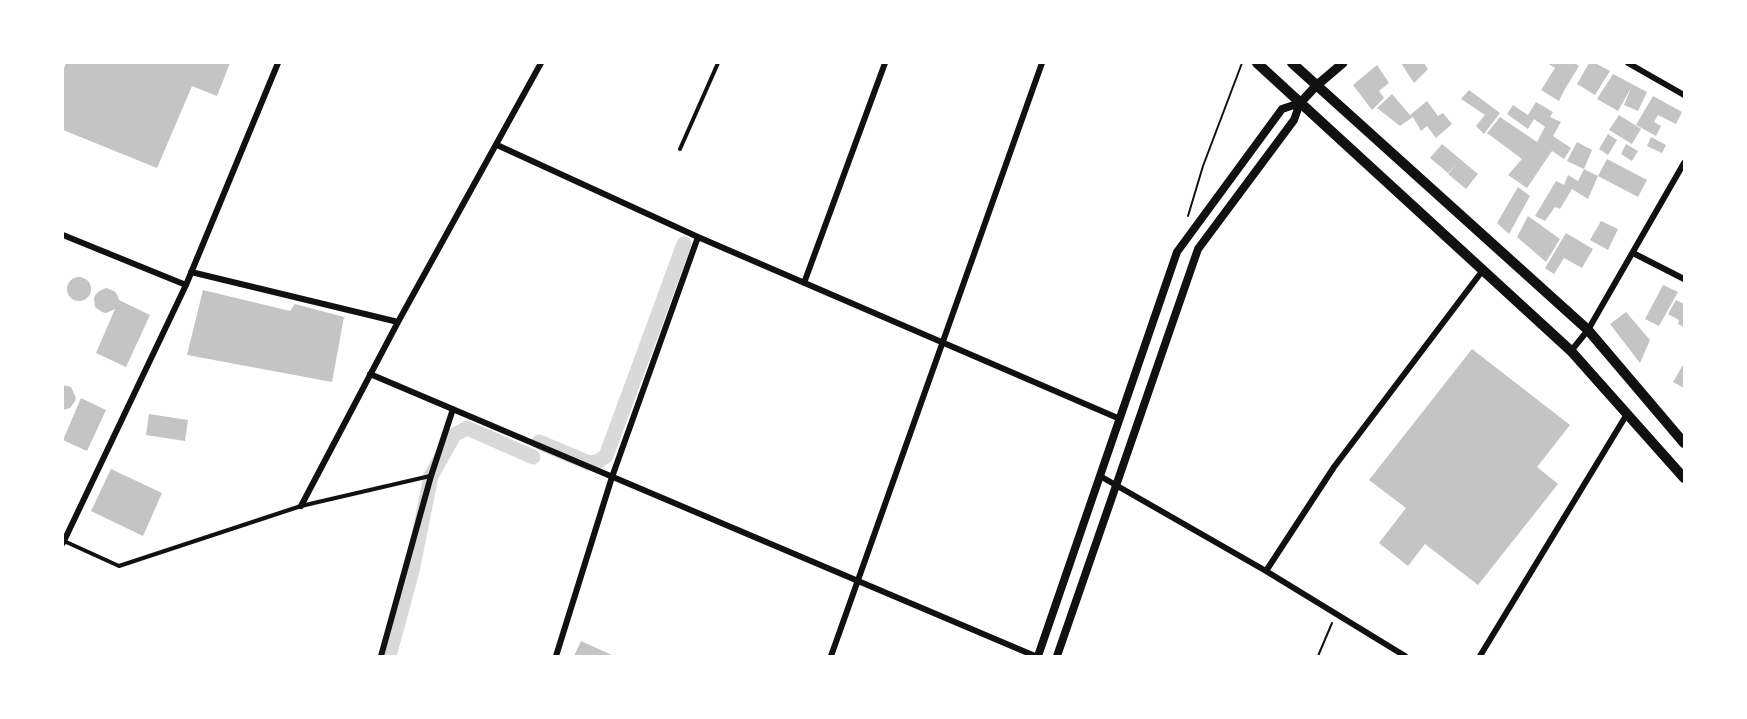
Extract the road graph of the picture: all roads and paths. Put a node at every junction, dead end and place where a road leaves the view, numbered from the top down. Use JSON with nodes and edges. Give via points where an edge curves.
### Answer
{"nodes":[{"id":1,"x":278,"y":63,"type":"edge"},
{"id":2,"x":541,"y":63,"type":"edge"},
{"id":3,"x":718,"y":63,"type":"edge"},
{"id":4,"x":885,"y":63,"type":"edge"},
{"id":5,"x":1042,"y":63,"type":"edge"},
{"id":6,"x":1242,"y":63,"type":"edge"},
{"id":7,"x":1257,"y":63,"type":"edge"},
{"id":8,"x":1292,"y":63,"type":"edge"},
{"id":9,"x":1343,"y":63,"type":"edge"},
{"id":10,"x":1628,"y":63,"type":"edge"},
{"id":11,"x":1316,"y":86,"type":"junction"},
{"id":12,"x":1684,"y":95,"type":"edge"},
{"id":13,"x":1300,"y":103,"type":"junction"},
{"id":14,"x":497,"y":146,"type":"junction"},
{"id":15,"x":680,"y":149,"type":"dead end"},
{"id":16,"x":1684,"y":164,"type":"edge"},
{"id":17,"x":1187,"y":220,"type":"dead end"},
{"id":18,"x":63,"y":235,"type":"edge"},
{"id":19,"x":698,"y":237,"type":"junction"},
{"id":20,"x":1633,"y":253,"type":"junction"},
{"id":21,"x":1483,"y":270,"type":"junction"},
{"id":22,"x":191,"y":272,"type":"junction"},
{"id":23,"x":1684,"y":279,"type":"edge"},
{"id":24,"x":804,"y":283,"type":"junction"},
{"id":25,"x":186,"y":285,"type":"junction"},
{"id":26,"x":398,"y":322,"type":"junction"},
{"id":27,"x":1588,"y":330,"type":"junction"},
{"id":28,"x":944,"y":343,"type":"junction"},
{"id":29,"x":1571,"y":351,"type":"junction"},
{"id":30,"x":370,"y":374,"type":"junction"},
{"id":31,"x":453,"y":409,"type":"junction"},
{"id":32,"x":1627,"y":413,"type":"junction"},
{"id":33,"x":1120,"y":419,"type":"junction"},
{"id":34,"x":1684,"y":443,"type":"edge"},
{"id":35,"x":431,"y":476,"type":"junction"},
{"id":36,"x":1100,"y":476,"type":"junction"},
{"id":37,"x":612,"y":477,"type":"junction"},
{"id":38,"x":1684,"y":478,"type":"edge"},
{"id":39,"x":1115,"y":486,"type":"junction"},
{"id":40,"x":301,"y":506,"type":"junction"},
{"id":41,"x":63,"y":542,"type":"edge"},
{"id":42,"x":1266,"y":571,"type":"junction"},
{"id":43,"x":858,"y":581,"type":"junction"},
{"id":44,"x":1336,"y":614,"type":"junction"},
{"id":45,"x":381,"y":656,"type":"edge"},
{"id":46,"x":556,"y":656,"type":"edge"},
{"id":47,"x":831,"y":656,"type":"edge"},
{"id":48,"x":1036,"y":656,"type":"edge"},
{"id":49,"x":1057,"y":656,"type":"edge"},
{"id":50,"x":1318,"y":656,"type":"edge"},
{"id":51,"x":1405,"y":656,"type":"edge"},
{"id":52,"x":1480,"y":656,"type":"edge"}],
"edges":[{"from":1,"to":22,"type":"street"},
{"from":2,"to":14,"type":"street"},
{"from":3,"to":15,"type":"lane"},
{"from":4,"to":24,"type":"street"},
{"from":5,"to":28,"type":"street"},
{"from":6,"to":17,"type":"path"},
{"from":7,"to":13,"type":"main road"},
{"from":8,"to":11,"type":"main road"},
{"from":9,"to":11,"type":"main road"},
{"from":10,"to":12,"type":"street"},
{"from":11,"to":13,"type":"main road"},
{"from":11,"to":27,"type":"main road"},
{"from":13,"to":21,"type":"main road"},
{"from":13,"to":33,"type":"street","via":[[1282,109],[1177,252]]},
{"from":13,"to":39,"type":"street","via":[[1294,120],[1198,249]]},
{"from":14,"to":19,"type":"street"},
{"from":14,"to":26,"type":"street"},
{"from":16,"to":20,"type":"street"},
{"from":18,"to":25,"type":"street"},
{"from":19,"to":24,"type":"street"},
{"from":19,"to":37,"type":"street"},
{"from":20,"to":23,"type":"street"},
{"from":20,"to":27,"type":"street"},
{"from":21,"to":29,"type":"main road"},
{"from":21,"to":42,"type":"street","via":[[1334,467]]},
{"from":22,"to":25,"type":"street"},
{"from":22,"to":26,"type":"street"},
{"from":24,"to":28,"type":"street"},
{"from":25,"to":41,"type":"street"},
{"from":26,"to":30,"type":"street"},
{"from":27,"to":29,"type":"street"},
{"from":27,"to":34,"type":"main road"},
{"from":28,"to":33,"type":"street"},
{"from":28,"to":43,"type":"street"},
{"from":29,"to":32,"type":"main road"},
{"from":30,"to":31,"type":"street"},
{"from":30,"to":40,"type":"street"},
{"from":31,"to":35,"type":"street"},
{"from":31,"to":37,"type":"street"},
{"from":32,"to":38,"type":"main road"},
{"from":32,"to":52,"type":"street"},
{"from":33,"to":36,"type":"street"},
{"from":35,"to":40,"type":"lane"},
{"from":35,"to":45,"type":"street"},
{"from":36,"to":39,"type":"street"},
{"from":36,"to":48,"type":"street"},
{"from":37,"to":43,"type":"street"},
{"from":37,"to":46,"type":"street"},
{"from":39,"to":42,"type":"street"},
{"from":39,"to":49,"type":"street"},
{"from":40,"to":41,"type":"lane","via":[[119,566]]},
{"from":42,"to":44,"type":"street"},
{"from":43,"to":47,"type":"street"},
{"from":43,"to":48,"type":"street"},
{"from":44,"to":50,"type":"path"},
{"from":44,"to":51,"type":"street"}]}
